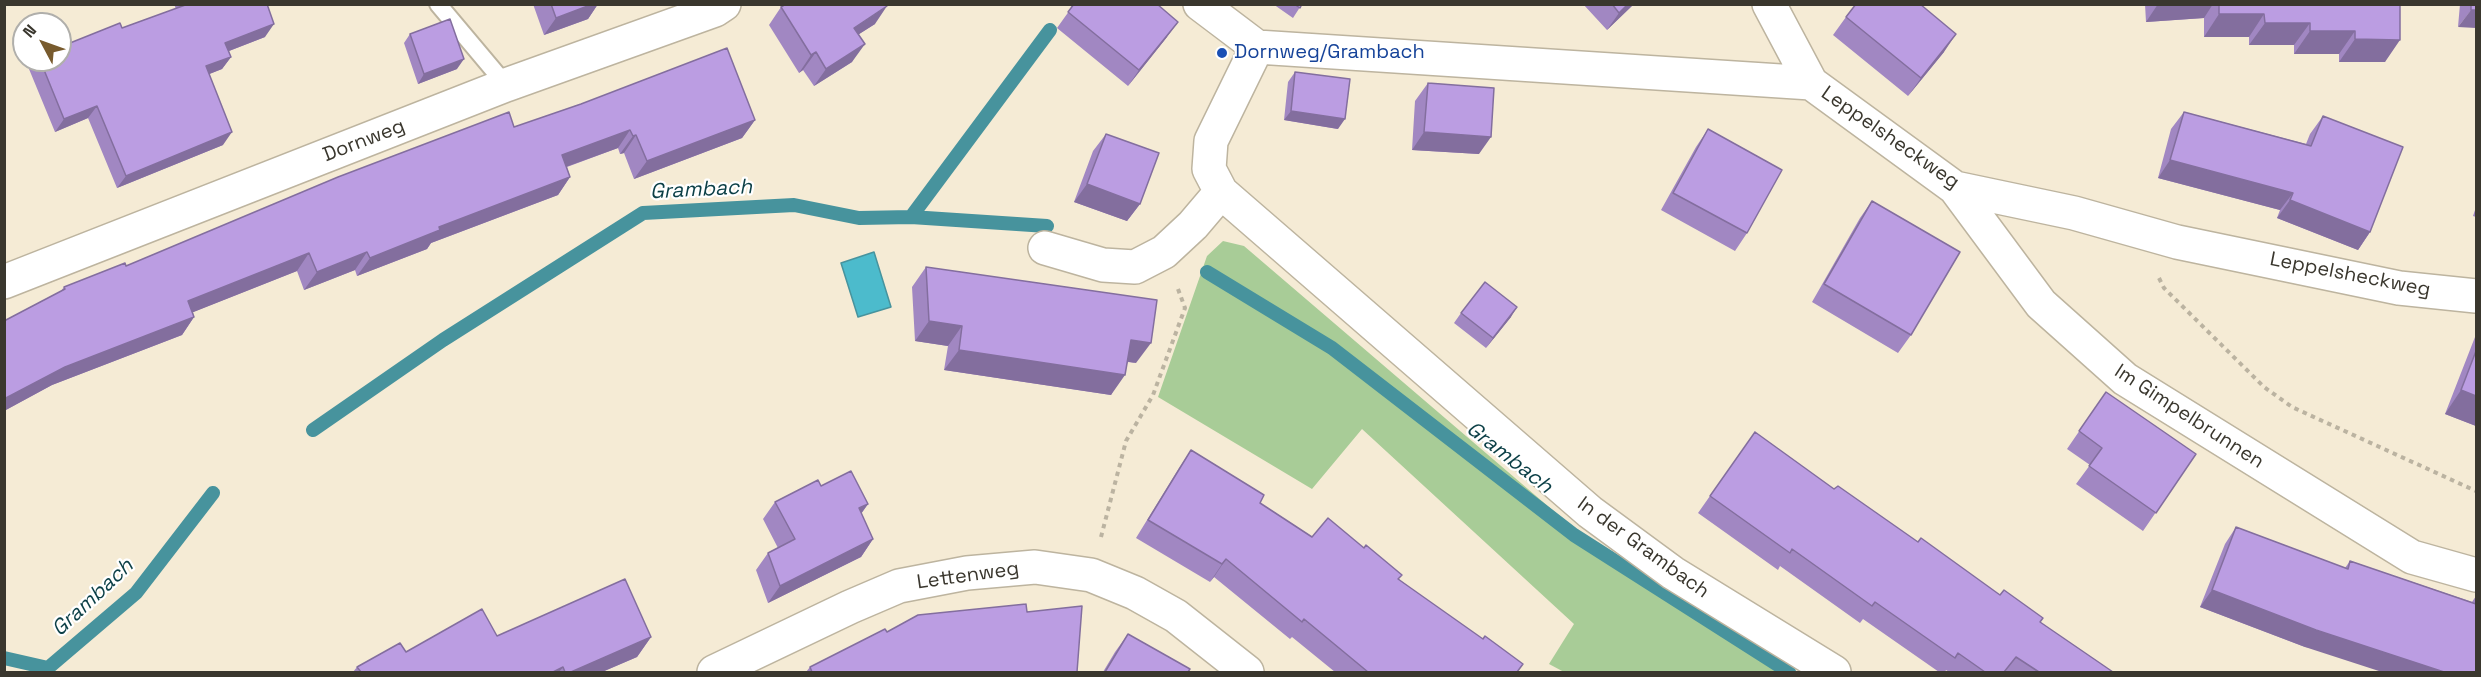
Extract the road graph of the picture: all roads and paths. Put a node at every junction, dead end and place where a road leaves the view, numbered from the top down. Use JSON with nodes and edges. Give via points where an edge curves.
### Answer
{"nodes":[{"id":1,"x":438,"y":4,"type":"edge"},
{"id":2,"x":724,"y":4,"type":"edge"},
{"id":3,"x":1200,"y":4,"type":"edge"},
{"id":4,"x":1769,"y":4,"type":"edge"},
{"id":5,"x":1257,"y":47,"type":"junction"},
{"id":6,"x":1811,"y":83,"type":"junction"},
{"id":7,"x":506,"y":85,"type":"junction"},
{"id":8,"x":1955,"y":188,"type":"junction"},
{"id":9,"x":1221,"y":192,"type":"junction"},
{"id":10,"x":2134,"y":230,"type":"junction"},
{"id":11,"x":1045,"y":248,"type":"dead end"},
{"id":12,"x":4,"y":282,"type":"edge"},
{"id":13,"x":2476,"y":296,"type":"edge"},
{"id":14,"x":1185,"y":308,"type":"dead end"},
{"id":15,"x":2476,"y":490,"type":"edge"},
{"id":16,"x":1091,"y":575,"type":"junction"},
{"id":17,"x":2476,"y":575,"type":"edge"},
{"id":18,"x":714,"y":672,"type":"edge"},
{"id":19,"x":1248,"y":672,"type":"edge"},
{"id":20,"x":1834,"y":672,"type":"edge"}],
"edges":[{"from":1,"to":7,"type":"lane"},
{"from":2,"to":7,"type":"street","name":"Dornweg"},
{"from":3,"to":5,"type":"street"},
{"from":4,"to":6,"type":"street"},
{"from":5,"to":6,"type":"street","name":"Leppelsheckweg"},
{"from":5,"to":9,"type":"street","name":"In der Grambach","via":[[1210,141],[1209,169]]},
{"from":6,"to":8,"type":"street","name":"Leppelsheckweg"},
{"from":7,"to":12,"type":"street","name":"Dornweg"},
{"from":8,"to":10,"type":"street","name":"Leppelsheckweg"},
{"from":8,"to":17,"type":"street","name":"Im Gimpelbrunnen","via":[[2041,304],[2125,379],[2412,557]]},
{"from":9,"to":11,"type":"street","via":[[1164,252],[1135,267],[1103,265]]},
{"from":9,"to":20,"type":"street","name":"In der Grambach","via":[[1590,512],[1673,573]]},
{"from":10,"to":13,"type":"street","name":"Leppelsheckweg","via":[[2399,288]]},
{"from":10,"to":15,"type":"path","via":[[2164,288],[2264,387],[2292,407]]},
{"from":14,"to":16,"type":"path","via":[[1153,395],[1126,441]]},
{"from":16,"to":18,"type":"street","name":"Lettenweg","via":[[1035,567],[1007,568],[899,586]]},
{"from":16,"to":19,"type":"street","name":"Lettenweg","via":[[1176,616]]}]}
